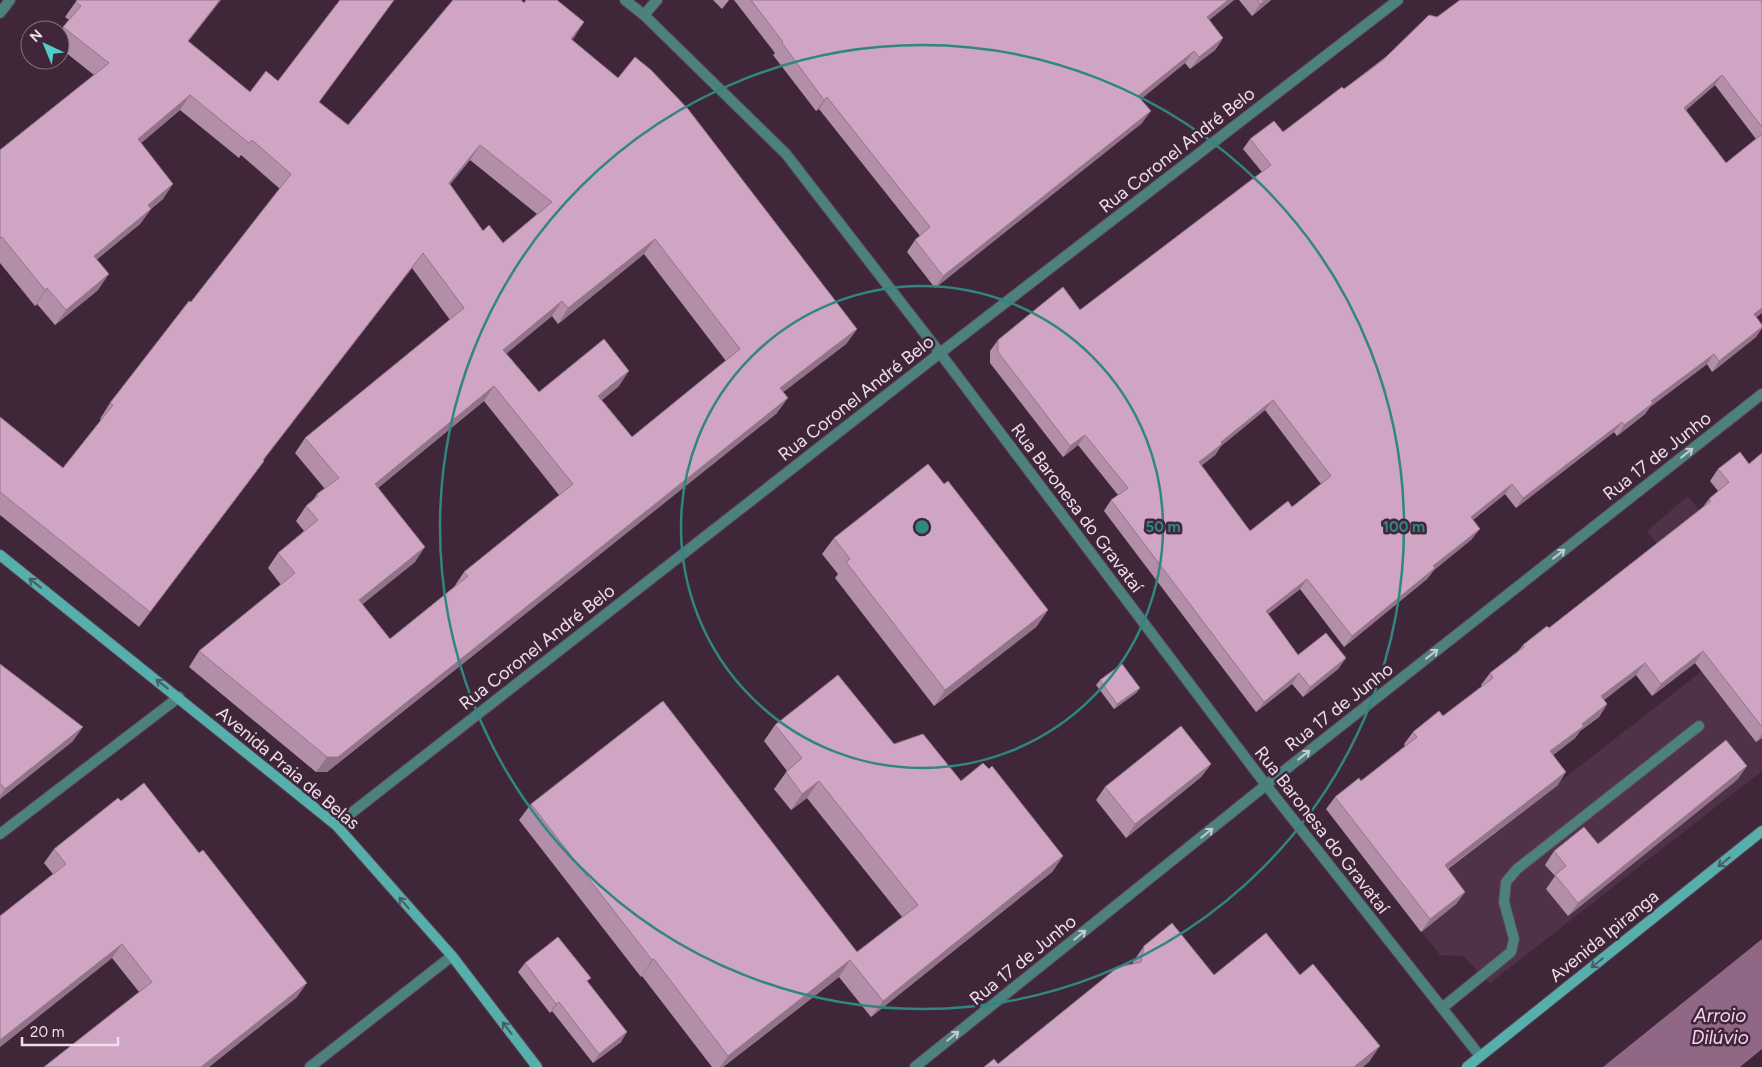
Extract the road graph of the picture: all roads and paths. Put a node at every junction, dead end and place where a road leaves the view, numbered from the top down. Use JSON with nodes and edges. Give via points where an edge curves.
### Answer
{"nodes":[{"id":1,"x":10,"y":0,"type":"edge"},
{"id":2,"x":625,"y":0,"type":"edge"},
{"id":3,"x":657,"y":0,"type":"edge"},
{"id":4,"x":1398,"y":0,"type":"edge"},
{"id":5,"x":0,"y":13,"type":"edge"},
{"id":6,"x":644,"y":14,"type":"junction"},
{"id":7,"x":940,"y":353,"type":"junction"},
{"id":8,"x":1762,"y":394,"type":"edge"},
{"id":9,"x":0,"y":555,"type":"edge"},
{"id":10,"x":179,"y":697,"type":"junction"},
{"id":11,"x":1699,"y":726,"type":"dead end"},
{"id":12,"x":1266,"y":785,"type":"junction"},
{"id":13,"x":336,"y":825,"type":"junction"},
{"id":14,"x":1762,"y":831,"type":"edge"},
{"id":15,"x":0,"y":834,"type":"edge"},
{"id":16,"x":452,"y":956,"type":"junction"},
{"id":17,"x":1442,"y":1008,"type":"junction"},
{"id":18,"x":1480,"y":1056,"type":"junction"},
{"id":19,"x":310,"y":1067,"type":"edge"},
{"id":20,"x":537,"y":1067,"type":"edge"},
{"id":21,"x":915,"y":1067,"type":"edge"},
{"id":22,"x":1467,"y":1067,"type":"edge"}],
"edges":[{"from":1,"to":5,"type":"street"},
{"from":2,"to":6,"type":"street","name":"Rua Baronesa do Gravataí"},
{"from":3,"to":6,"type":"street"},
{"from":4,"to":7,"type":"street","name":"Rua Coronel André Belo"},
{"from":6,"to":7,"type":"street","name":"Rua Baronesa do Gravataí","via":[[786,154]]},
{"from":7,"to":12,"type":"street","name":"Rua Baronesa do Gravataí"},
{"from":7,"to":13,"type":"street","name":"Rua Coronel André Belo"},
{"from":12,"to":8,"type":"street","name":"Rua 17 de Junho","one_way":true},
{"from":10,"to":9,"type":"main road","name":"Avenida Praia de Belas","one_way":true},
{"from":10,"to":13,"type":"main road","name":"Avenida Praia de Belas"},
{"from":10,"to":15,"type":"street"},
{"from":11,"to":17,"type":"street","via":[[1517,869],[1506,882],[1504,902],[1514,939],[1511,952]]},
{"from":12,"to":17,"type":"street","name":"Rua Baronesa do Gravataí"},
{"from":21,"to":12,"type":"street","name":"Rua 17 de Junho","one_way":true},
{"from":16,"to":13,"type":"main road","name":"Avenida Praia de Belas","one_way":true},
{"from":14,"to":18,"type":"main road","name":"Avenida Ipiranga","one_way":true},
{"from":16,"to":19,"type":"street"},
{"from":20,"to":16,"type":"main road","name":"Avenida Praia de Belas","one_way":true},
{"from":17,"to":18,"type":"street","name":"Rua Baronesa do Gravataí"},
{"from":18,"to":22,"type":"main road","name":"Avenida Ipiranga"}]}
